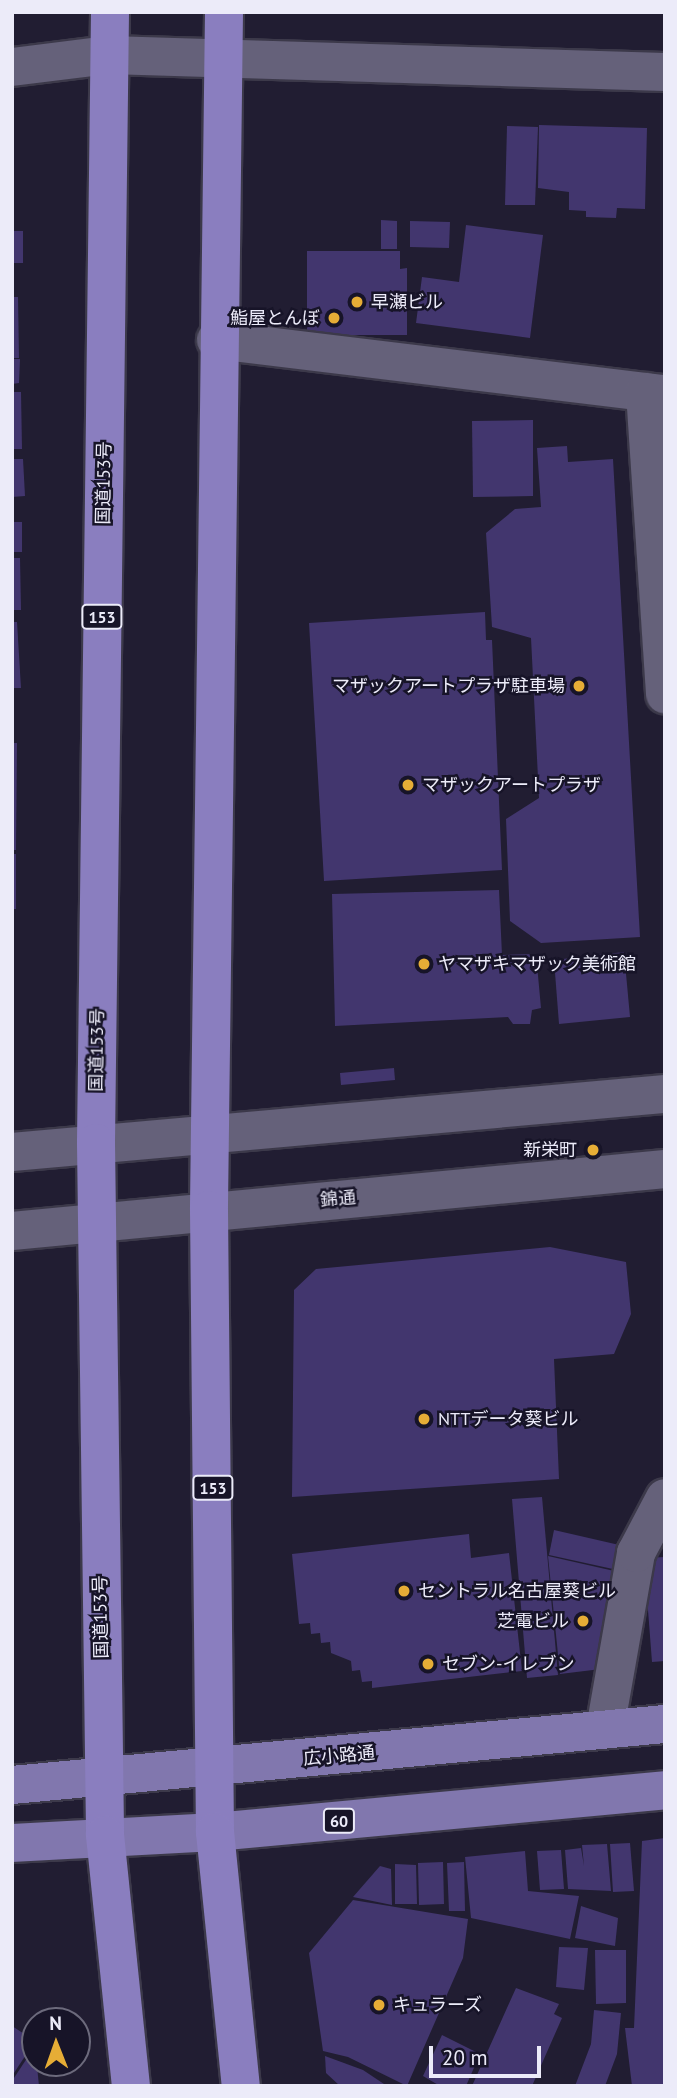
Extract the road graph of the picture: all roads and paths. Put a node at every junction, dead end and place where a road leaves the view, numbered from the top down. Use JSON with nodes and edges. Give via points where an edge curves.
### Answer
{"nodes":[{"id":1,"x":110,"y":12,"type":"edge"},
{"id":2,"x":224,"y":12,"type":"edge"},
{"id":3,"x":109,"y":55,"type":"junction"},
{"id":4,"x":224,"y":58,"type":"junction"},
{"id":5,"x":12,"y":67,"type":"edge"},
{"id":6,"x":665,"y":72,"type":"edge"},
{"id":7,"x":216,"y":340,"type":"junction"},
{"id":8,"x":655,"y":393,"type":"edge"},
{"id":9,"x":665,"y":694,"type":"edge"},
{"id":10,"x":665,"y":1094,"type":"edge"},
{"id":11,"x":209,"y":1132,"type":"junction"},
{"id":12,"x":96,"y":1143,"type":"junction"},
{"id":13,"x":12,"y":1152,"type":"edge"},
{"id":14,"x":665,"y":1169,"type":"edge"},
{"id":15,"x":209,"y":1210,"type":"junction"},
{"id":16,"x":98,"y":1222,"type":"junction"},
{"id":17,"x":12,"y":1231,"type":"edge"},
{"id":18,"x":665,"y":1498,"type":"edge"},
{"id":19,"x":665,"y":1724,"type":"edge"},
{"id":20,"x":606,"y":1730,"type":"junction"},
{"id":21,"x":217,"y":1767,"type":"junction"},
{"id":22,"x":103,"y":1777,"type":"junction"},
{"id":23,"x":12,"y":1785,"type":"edge"},
{"id":24,"x":665,"y":1790,"type":"edge"},
{"id":25,"x":215,"y":1832,"type":"junction"},
{"id":26,"x":104,"y":1835,"type":"junction"},
{"id":27,"x":12,"y":1843,"type":"edge"},
{"id":28,"x":131,"y":2086,"type":"edge"},
{"id":29,"x":241,"y":2086,"type":"edge"}],
"edges":[{"from":1,"to":3,"type":"highway","name":"国道153号","number":"153"},
{"from":2,"to":4,"type":"highway","number":"153"},
{"from":3,"to":4,"type":"street"},
{"from":3,"to":5,"type":"street"},
{"from":3,"to":12,"type":"highway","name":"国道153号","number":"153"},
{"from":4,"to":6,"type":"street"},
{"from":4,"to":7,"type":"highway","number":"153"},
{"from":7,"to":8,"type":"street"},
{"from":7,"to":11,"type":"highway","number":"153"},
{"from":8,"to":9,"type":"street"},
{"from":10,"to":11,"type":"street"},
{"from":11,"to":12,"type":"street"},
{"from":11,"to":15,"type":"highway","number":"153"},
{"from":12,"to":13,"type":"street"},
{"from":12,"to":16,"type":"highway","name":"国道153号","number":"153"},
{"from":14,"to":15,"type":"street","name":"錦通"},
{"from":15,"to":16,"type":"street","name":"錦通"},
{"from":15,"to":21,"type":"highway","number":"153"},
{"from":16,"to":17,"type":"street","name":"錦通"},
{"from":16,"to":22,"type":"highway","name":"国道153号","number":"153"},
{"from":18,"to":20,"type":"street","via":[[636,1553]]},
{"from":19,"to":20,"type":"main road","name":"広小路通"},
{"from":20,"to":21,"type":"main road","name":"広小路通"},
{"from":21,"to":22,"type":"main road","name":"広小路通"},
{"from":21,"to":25,"type":"highway","number":"153"},
{"from":22,"to":23,"type":"main road","name":"広小路通"},
{"from":22,"to":26,"type":"highway","name":"国道153号","number":"153"},
{"from":24,"to":25,"type":"main road","number":"60"},
{"from":25,"to":26,"type":"main road","number":"60"},
{"from":25,"to":29,"type":"highway","number":"153"},
{"from":26,"to":27,"type":"main road","number":"60"},
{"from":26,"to":28,"type":"highway","name":"国道153号","number":"153"}]}
